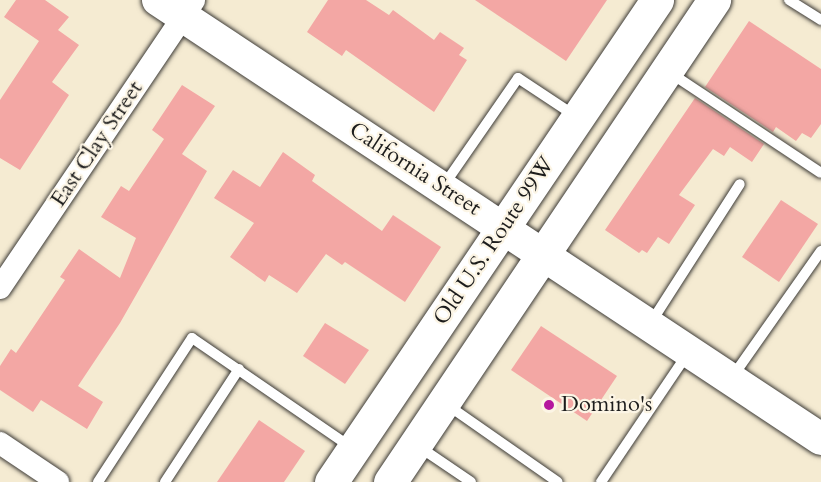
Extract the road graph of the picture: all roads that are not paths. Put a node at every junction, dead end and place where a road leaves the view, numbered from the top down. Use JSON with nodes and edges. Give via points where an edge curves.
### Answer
{"nodes":[{"id":1,"x":657,"y":0,"type":"edge"},
{"id":2,"x":714,"y":0,"type":"edge"},
{"id":3,"x":789,"y":0,"type":"edge"},
{"id":4,"x":178,"y":5,"type":"edge"},
{"id":5,"x":821,"y":20,"type":"edge"},
{"id":6,"x":666,"y":70,"type":"junction"},
{"id":7,"x":577,"y":117,"type":"junction"},
{"id":8,"x":821,"y":173,"type":"edge"},
{"id":9,"x":740,"y":184,"type":"dead end"},
{"id":10,"x":442,"y":188,"type":"junction"},
{"id":11,"x":505,"y":226,"type":"junction"},
{"id":12,"x":821,"y":252,"type":"edge"},
{"id":13,"x":543,"y":253,"type":"junction"},
{"id":14,"x":0,"y":288,"type":"edge"},
{"id":15,"x":650,"y":325,"type":"junction"},
{"id":16,"x":689,"y":351,"type":"junction"},
{"id":17,"x":239,"y":369,"type":"junction"},
{"id":18,"x":731,"y":379,"type":"junction"},
{"id":19,"x":443,"y":403,"type":"junction"},
{"id":20,"x":821,"y":439,"type":"edge"},
{"id":21,"x":0,"y":443,"type":"edge"},
{"id":22,"x":415,"y":445,"type":"junction"},
{"id":23,"x":354,"y":449,"type":"junction"},
{"id":24,"x":58,"y":482,"type":"edge"},
{"id":25,"x":98,"y":482,"type":"edge"},
{"id":26,"x":165,"y":482,"type":"edge"},
{"id":27,"x":331,"y":482,"type":"edge"},
{"id":28,"x":390,"y":482,"type":"edge"},
{"id":29,"x":471,"y":482,"type":"edge"},
{"id":30,"x":558,"y":482,"type":"edge"},
{"id":31,"x":602,"y":482,"type":"edge"}],
"edges":[{"from":1,"to":7,"type":"main road","name":"Old U.S. Route 99W"},
{"from":2,"to":6,"type":"main road"},
{"from":3,"to":5,"type":"lane"},
{"from":4,"to":10,"type":"street","name":"California Street"},
{"from":4,"to":14,"type":"street","name":"East Clay Street"},
{"from":6,"to":8,"type":"lane"},
{"from":6,"to":13,"type":"main road"},
{"from":7,"to":10,"type":"lane","via":[[518,78]]},
{"from":7,"to":11,"type":"main road","name":"Old U.S. Route 99W"},
{"from":9,"to":15,"type":"lane"},
{"from":10,"to":11,"type":"street","name":"California Street"},
{"from":11,"to":13,"type":"street","name":"California Street"},
{"from":11,"to":23,"type":"main road","name":"Old U.S. Route 99W"},
{"from":12,"to":18,"type":"lane"},
{"from":13,"to":15,"type":"street","name":"California Street"},
{"from":13,"to":19,"type":"main road"},
{"from":15,"to":16,"type":"street","name":"California Street"},
{"from":16,"to":18,"type":"street","name":"California Street"},
{"from":16,"to":31,"type":"lane"},
{"from":17,"to":23,"type":"lane"},
{"from":17,"to":25,"type":"lane","via":[[192,338]]},
{"from":17,"to":26,"type":"lane"},
{"from":18,"to":20,"type":"street","name":"California Street"},
{"from":19,"to":22,"type":"main road"},
{"from":19,"to":30,"type":"lane"},
{"from":21,"to":24,"type":"street"},
{"from":22,"to":28,"type":"main road"},
{"from":22,"to":29,"type":"lane"},
{"from":23,"to":27,"type":"main road","name":"Old U.S. Route 99W"}]}
